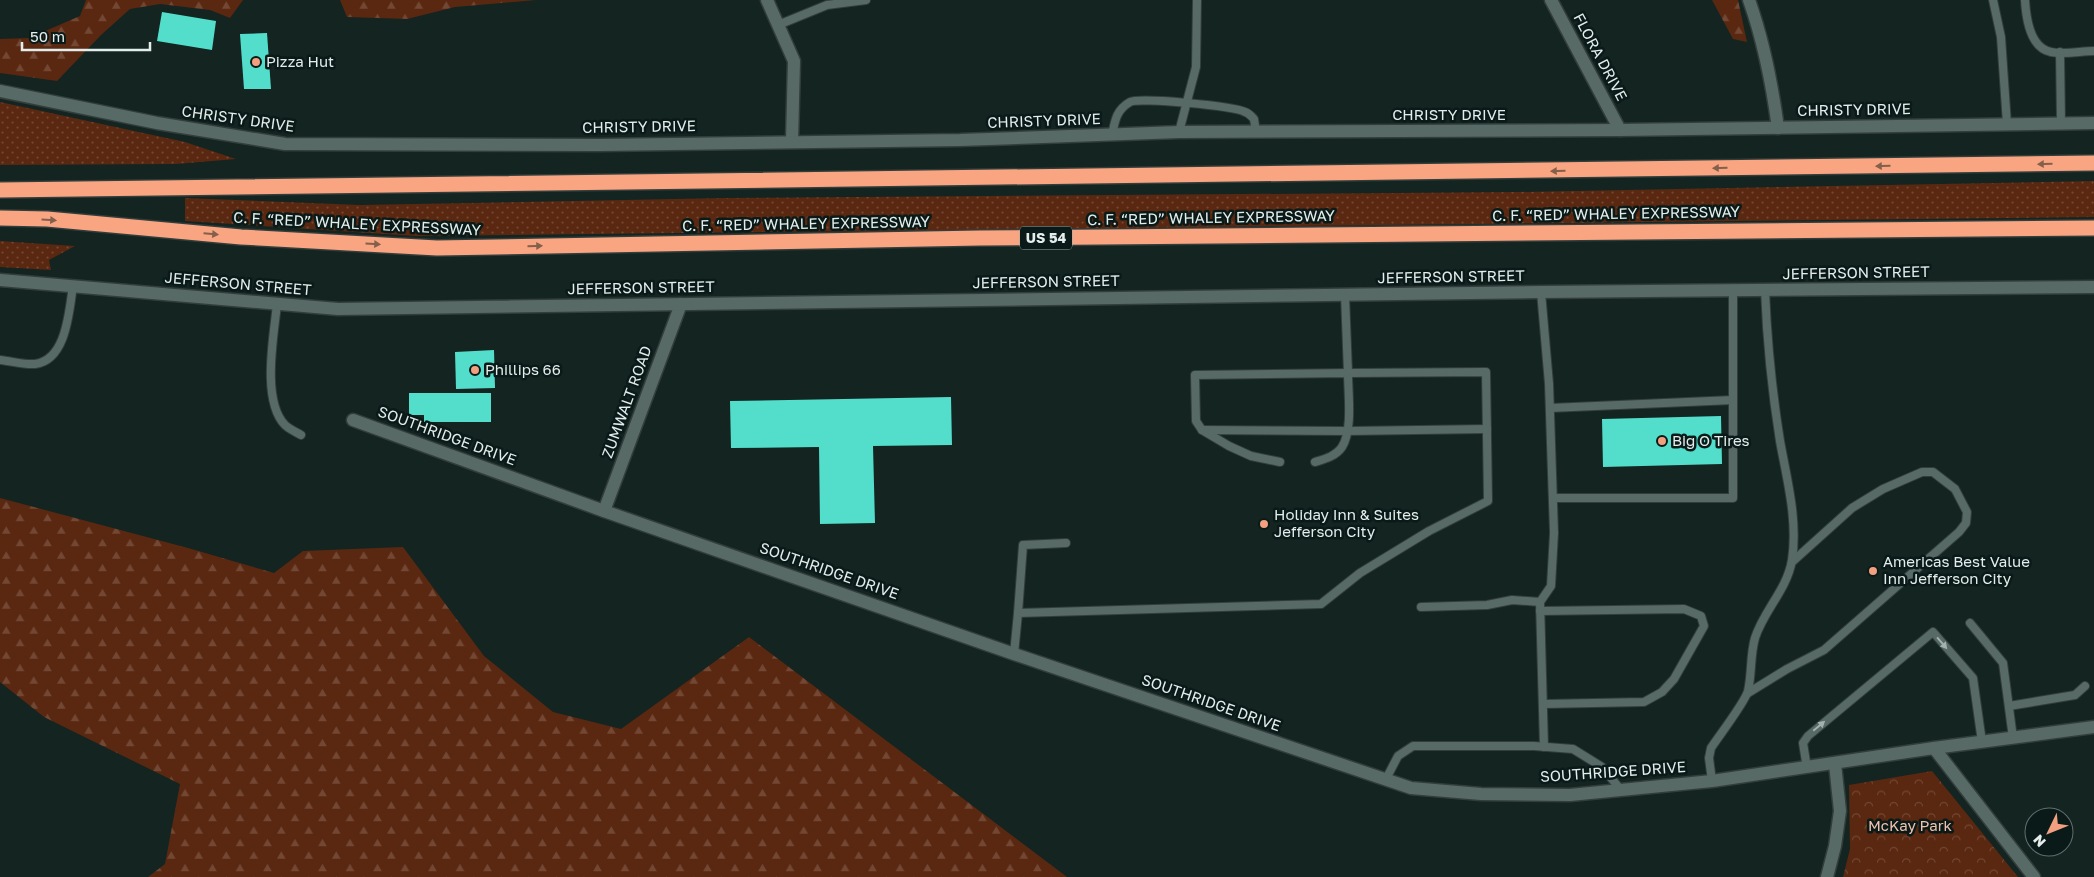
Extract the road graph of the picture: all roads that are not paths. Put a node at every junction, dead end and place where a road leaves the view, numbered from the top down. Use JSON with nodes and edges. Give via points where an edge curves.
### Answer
{"nodes":[{"id":1,"x":767,"y":0,"type":"edge"},
{"id":2,"x":866,"y":0,"type":"edge"},
{"id":3,"x":1197,"y":0,"type":"edge"},
{"id":4,"x":1551,"y":0,"type":"edge"},
{"id":5,"x":1749,"y":0,"type":"edge"},
{"id":6,"x":1993,"y":0,"type":"edge"},
{"id":7,"x":2025,"y":0,"type":"edge"},
{"id":8,"x":826,"y":2,"type":"edge"},
{"id":9,"x":778,"y":25,"type":"junction"},
{"id":10,"x":2094,"y":50,"type":"edge"},
{"id":11,"x":2060,"y":52,"type":"junction"},
{"id":12,"x":0,"y":92,"type":"edge"},
{"id":13,"x":1186,"y":104,"type":"junction"},
{"id":14,"x":2094,"y":123,"type":"edge"},
{"id":15,"x":2007,"y":124,"type":"junction"},
{"id":16,"x":2061,"y":124,"type":"junction"},
{"id":17,"x":1778,"y":128,"type":"junction"},
{"id":18,"x":1620,"y":130,"type":"junction"},
{"id":19,"x":1178,"y":132,"type":"junction"},
{"id":20,"x":1256,"y":132,"type":"junction"},
{"id":21,"x":1112,"y":135,"type":"junction"},
{"id":22,"x":792,"y":141,"type":"junction"},
{"id":23,"x":2094,"y":163,"type":"edge"},
{"id":24,"x":0,"y":184,"type":"edge"},
{"id":25,"x":44,"y":189,"type":"junction"},
{"id":26,"x":0,"y":190,"type":"edge"},
{"id":27,"x":0,"y":218,"type":"edge"},
{"id":28,"x":2094,"y":228,"type":"edge"},
{"id":29,"x":0,"y":280,"type":"edge"},
{"id":30,"x":72,"y":286,"type":"junction"},
{"id":31,"x":2094,"y":287,"type":"edge"},
{"id":32,"x":1733,"y":290,"type":"junction"},
{"id":33,"x":1765,"y":290,"type":"junction"},
{"id":34,"x":1541,"y":292,"type":"junction"},
{"id":35,"x":1345,"y":295,"type":"junction"},
{"id":36,"x":277,"y":304,"type":"junction"},
{"id":37,"x":681,"y":304,"type":"junction"},
{"id":38,"x":0,"y":360,"type":"edge"},
{"id":39,"x":1348,"y":373,"type":"junction"},
{"id":40,"x":1733,"y":400,"type":"junction"},
{"id":41,"x":1550,"y":408,"type":"junction"},
{"id":42,"x":353,"y":420,"type":"dead end"},
{"id":43,"x":1487,"y":429,"type":"junction"},
{"id":44,"x":1202,"y":430,"type":"junction"},
{"id":45,"x":1348,"y":432,"type":"junction"},
{"id":46,"x":301,"y":435,"type":"dead end"},
{"id":47,"x":1280,"y":462,"type":"dead end"},
{"id":48,"x":1315,"y":462,"type":"dead end"},
{"id":49,"x":1553,"y":498,"type":"junction"},
{"id":50,"x":604,"y":511,"type":"junction"},
{"id":51,"x":1066,"y":543,"type":"dead end"},
{"id":52,"x":1792,"y":562,"type":"junction"},
{"id":53,"x":1540,"y":602,"type":"junction"},
{"id":54,"x":1421,"y":607,"type":"dead end"},
{"id":55,"x":1540,"y":611,"type":"junction"},
{"id":56,"x":1018,"y":613,"type":"junction"},
{"id":57,"x":1970,"y":623,"type":"dead end"},
{"id":58,"x":1014,"y":654,"type":"junction"},
{"id":59,"x":2084,"y":686,"type":"dead end"},
{"id":60,"x":1748,"y":693,"type":"junction"},
{"id":61,"x":1543,"y":704,"type":"junction"},
{"id":62,"x":2009,"y":706,"type":"junction"},
{"id":63,"x":2094,"y":727,"type":"edge"},
{"id":64,"x":2013,"y":738,"type":"junction"},
{"id":65,"x":1982,"y":742,"type":"junction"},
{"id":66,"x":1544,"y":747,"type":"junction"},
{"id":67,"x":1934,"y":748,"type":"junction"},
{"id":68,"x":1835,"y":764,"type":"junction"},
{"id":69,"x":1807,"y":768,"type":"junction"},
{"id":70,"x":1386,"y":779,"type":"junction"},
{"id":71,"x":1712,"y":781,"type":"junction"},
{"id":72,"x":1621,"y":790,"type":"junction"},
{"id":73,"x":1827,"y":877,"type":"edge"},
{"id":74,"x":2034,"y":877,"type":"edge"}],
"edges":[{"from":1,"to":9,"type":"street"},
{"from":2,"to":8,"type":"lane"},
{"from":3,"to":13,"type":"lane","via":[[1196,67]]},
{"from":4,"to":18,"type":"street","name":"FLORA DRIVE"},
{"from":5,"to":17,"type":"street","via":[[1771,76]]},
{"from":6,"to":15,"type":"lane","via":[[2001,37]]},
{"from":7,"to":11,"type":"lane","via":[[2027,23],[2042,48]]},
{"from":8,"to":9,"type":"lane"},
{"from":9,"to":22,"type":"street","via":[[794,61]]},
{"from":10,"to":11,"type":"lane"},
{"from":11,"to":16,"type":"lane"},
{"from":12,"to":22,"type":"street","name":"CHRISTY DRIVE","via":[[285,144],[600,145]]},
{"from":13,"to":19,"type":"lane"},
{"from":13,"to":20,"type":"lane","via":[[1225,106],[1246,112],[1254,119]]},
{"from":13,"to":21,"type":"lane","via":[[1131,102],[1116,114]]},
{"from":14,"to":16,"type":"street","name":"CHRISTY DRIVE"},
{"from":15,"to":16,"type":"street","name":"CHRISTY DRIVE"},
{"from":15,"to":17,"type":"street","name":"CHRISTY DRIVE"},
{"from":17,"to":18,"type":"street","name":"CHRISTY DRIVE"},
{"from":18,"to":20,"type":"street","name":"CHRISTY DRIVE"},
{"from":19,"to":20,"type":"street","name":"CHRISTY DRIVE"},
{"from":19,"to":21,"type":"street","name":"CHRISTY DRIVE"},
{"from":21,"to":22,"type":"street","name":"CHRISTY DRIVE"},
{"from":23,"to":25,"type":"highway","name":"C. F. “RED” WHALEY EXPRESSWAY","one_way":true},
{"from":24,"to":25,"type":"highway"},
{"from":25,"to":26,"type":"highway","name":"C. F. “RED” WHALEY EXPRESSWAY"},
{"from":27,"to":28,"type":"highway","name":"C. F. “RED” WHALEY EXPRESSWAY","number":"US 54","one_way":true,"via":[[438,248],[1030,238]]},
{"from":29,"to":30,"type":"street","name":"JEFFERSON STREET"},
{"from":30,"to":36,"type":"street","name":"JEFFERSON STREET"},
{"from":30,"to":38,"type":"lane","via":[[66,328],[50,358],[35,364]]},
{"from":31,"to":33,"type":"street","name":"JEFFERSON STREET"},
{"from":32,"to":33,"type":"street","name":"JEFFERSON STREET"},
{"from":32,"to":34,"type":"street","name":"JEFFERSON STREET"},
{"from":32,"to":40,"type":"lane"},
{"from":33,"to":52,"type":"lane","via":[[1771,379],[1792,507]]},
{"from":34,"to":35,"type":"street","name":"JEFFERSON STREET"},
{"from":34,"to":41,"type":"lane"},
{"from":35,"to":37,"type":"street","name":"JEFFERSON STREET"},
{"from":35,"to":39,"type":"lane"},
{"from":36,"to":37,"type":"street","name":"JEFFERSON STREET","via":[[338,309]]},
{"from":36,"to":46,"type":"lane","via":[[271,392],[284,425]]},
{"from":37,"to":50,"type":"street","name":"ZUMWALT ROAD"},
{"from":39,"to":43,"type":"lane","via":[[1486,372]]},
{"from":39,"to":44,"type":"lane","via":[[1195,375],[1196,421]]},
{"from":39,"to":45,"type":"lane"},
{"from":40,"to":41,"type":"lane"},
{"from":40,"to":49,"type":"lane","via":[[1733,498]]},
{"from":41,"to":49,"type":"lane"},
{"from":42,"to":50,"type":"street","name":"SOUTHRIDGE DRIVE"},
{"from":43,"to":45,"type":"lane"},
{"from":43,"to":56,"type":"lane","via":[[1488,501],[1429,531],[1360,573],[1321,604]]},
{"from":44,"to":45,"type":"lane"},
{"from":44,"to":47,"type":"lane","via":[[1251,456]]},
{"from":45,"to":48,"type":"lane","via":[[1342,448]]},
{"from":49,"to":53,"type":"lane","via":[[1551,586]]},
{"from":50,"to":58,"type":"street","name":"SOUTHRIDGE DRIVE"},
{"from":51,"to":56,"type":"lane","via":[[1023,545]]},
{"from":52,"to":60,"type":"lane","via":[[1755,639]]},
{"from":52,"to":60,"type":"lane","via":[[1852,508],[1883,488],[1922,472],[1933,472],[1955,489],[1967,512],[1966,524],[1958,532],[1824,650]]},
{"from":53,"to":54,"type":"lane","via":[[1512,600],[1487,605]]},
{"from":53,"to":55,"type":"lane"},
{"from":55,"to":61,"type":"lane"},
{"from":55,"to":61,"type":"lane","via":[[1684,609],[1701,616],[1704,626],[1674,678],[1662,692],[1644,702]]},
{"from":56,"to":58,"type":"lane"},
{"from":57,"to":62,"type":"lane","via":[[2003,663]]},
{"from":58,"to":70,"type":"street","name":"SOUTHRIDGE DRIVE"},
{"from":59,"to":62,"type":"lane","via":[[2075,695]]},
{"from":60,"to":71,"type":"lane","via":[[1711,748]]},
{"from":61,"to":66,"type":"lane"},
{"from":62,"to":64,"type":"lane"},
{"from":63,"to":64,"type":"street","name":"SOUTHRIDGE DRIVE"},
{"from":64,"to":65,"type":"street","name":"SOUTHRIDGE DRIVE"},
{"from":65,"to":67,"type":"street","name":"SOUTHRIDGE DRIVE"},
{"from":69,"to":65,"type":"lane","one_way":true,"via":[[1803,743],[1808,736],[1933,632],[1973,678]]},
{"from":66,"to":70,"type":"lane","via":[[1413,746],[1398,756]]},
{"from":66,"to":72,"type":"lane","via":[[1573,749],[1602,767]]},
{"from":67,"to":68,"type":"street","name":"SOUTHRIDGE DRIVE"},
{"from":67,"to":74,"type":"street"},
{"from":68,"to":69,"type":"street","name":"SOUTHRIDGE DRIVE"},
{"from":68,"to":73,"type":"street","via":[[1840,811]]},
{"from":69,"to":71,"type":"street","name":"SOUTHRIDGE DRIVE"},
{"from":70,"to":72,"type":"street","name":"SOUTHRIDGE DRIVE","via":[[1411,788],[1481,794],[1570,795]]},
{"from":71,"to":72,"type":"street","name":"SOUTHRIDGE DRIVE"}]}
